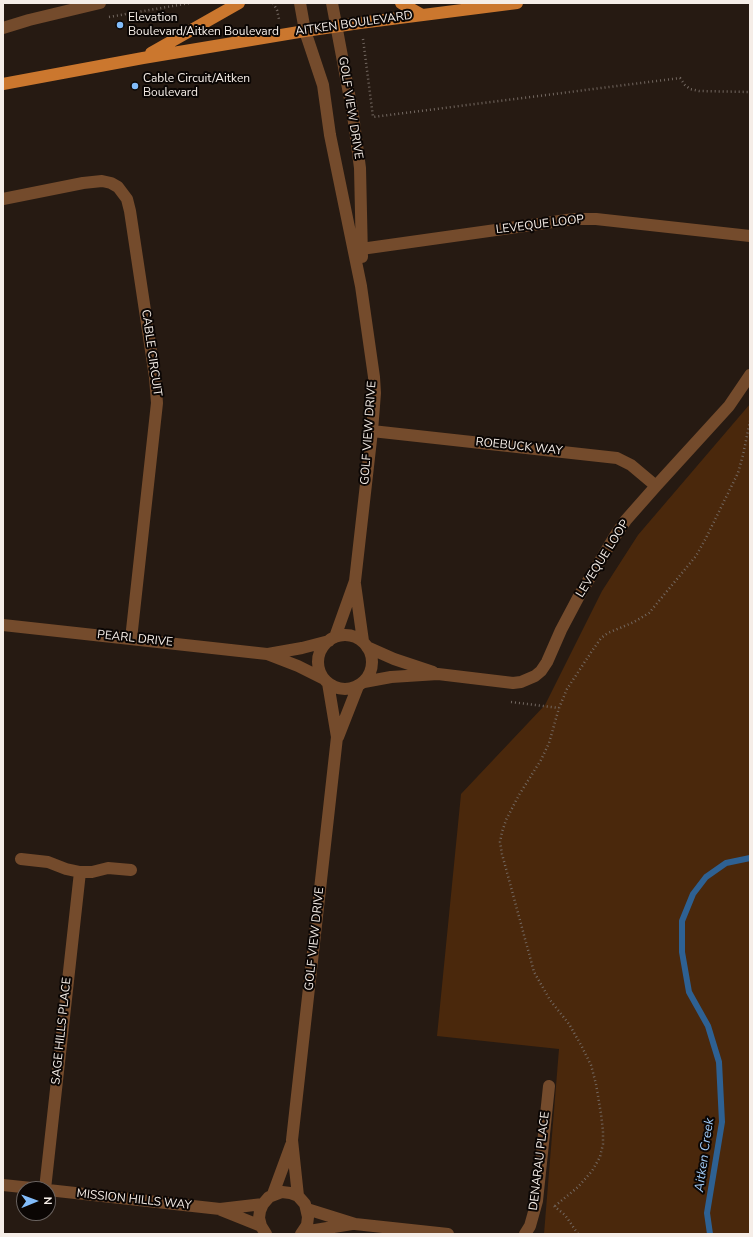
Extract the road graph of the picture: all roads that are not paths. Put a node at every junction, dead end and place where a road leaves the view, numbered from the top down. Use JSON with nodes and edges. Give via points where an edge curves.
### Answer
{"nodes":[{"id":1,"x":100,"y":3,"type":"edge"},
{"id":2,"x":239,"y":3,"type":"edge"},
{"id":3,"x":300,"y":3,"type":"edge"},
{"id":4,"x":332,"y":3,"type":"edge"},
{"id":5,"x":401,"y":3,"type":"edge"},
{"id":6,"x":517,"y":3,"type":"edge"},
{"id":7,"x":422,"y":15,"type":"junction"},
{"id":8,"x":336,"y":26,"type":"junction"},
{"id":9,"x":3,"y":28,"type":"edge"},
{"id":10,"x":305,"y":31,"type":"junction"},
{"id":11,"x":143,"y":58,"type":"junction"},
{"id":12,"x":3,"y":84,"type":"edge"},
{"id":13,"x":3,"y":199,"type":"edge"},
{"id":14,"x":750,"y":236,"type":"edge"},
{"id":15,"x":358,"y":250,"type":"junction"},
{"id":16,"x":750,"y":375,"type":"edge"},
{"id":17,"x":372,"y":431,"type":"junction"},
{"id":18,"x":656,"y":486,"type":"junction"},
{"id":19,"x":355,"y":581,"type":"junction"},
{"id":20,"x":3,"y":624,"type":"edge"},
{"id":21,"x":132,"y":639,"type":"junction"},
{"id":22,"x":332,"y":639,"type":"junction"},
{"id":23,"x":365,"y":644,"type":"junction"},
{"id":24,"x":267,"y":654,"type":"junction"},
{"id":25,"x":438,"y":674,"type":"junction"},
{"id":26,"x":326,"y":681,"type":"junction"},
{"id":27,"x":361,"y":684,"type":"junction"},
{"id":28,"x":337,"y":737,"type":"junction"},
{"id":29,"x":22,"y":859,"type":"dead end"},
{"id":30,"x":131,"y":870,"type":"dead end"},
{"id":31,"x":80,"y":872,"type":"junction"},
{"id":32,"x":549,"y":1086,"type":"dead end"},
{"id":33,"x":292,"y":1140,"type":"junction"},
{"id":34,"x":46,"y":1181,"type":"edge"},
{"id":35,"x":3,"y":1185,"type":"edge"},
{"id":36,"x":16,"y":1186,"type":"edge"},
{"id":37,"x":56,"y":1191,"type":"edge"},
{"id":38,"x":273,"y":1194,"type":"junction"},
{"id":39,"x":298,"y":1196,"type":"junction"},
{"id":40,"x":263,"y":1204,"type":"junction"},
{"id":41,"x":220,"y":1209,"type":"junction"},
{"id":42,"x":307,"y":1209,"type":"junction"},
{"id":43,"x":355,"y":1224,"type":"junction"},
{"id":44,"x":264,"y":1230,"type":"edge"},
{"id":45,"x":302,"y":1233,"type":"edge"},
{"id":46,"x":448,"y":1234,"type":"edge"},
{"id":47,"x":525,"y":1234,"type":"edge"}],
"edges":[{"from":1,"to":9,"type":"street"},
{"from":2,"to":11,"type":"main road"},
{"from":3,"to":10,"type":"street","name":"GOLF VIEW DRIVE"},
{"from":4,"to":8,"type":"street","name":"GOLF VIEW DRIVE"},
{"from":5,"to":7,"type":"main road"},
{"from":6,"to":7,"type":"main road","name":"AITKEN BOULEVARD"},
{"from":7,"to":8,"type":"main road","name":"AITKEN BOULEVARD"},
{"from":8,"to":10,"type":"main road","name":"AITKEN BOULEVARD"},
{"from":8,"to":15,"type":"street","name":"GOLF VIEW DRIVE","via":[[360,168]]},
{"from":10,"to":11,"type":"main road","name":"AITKEN BOULEVARD"},
{"from":10,"to":15,"type":"street","name":"GOLF VIEW DRIVE","via":[[323,85],[330,135]]},
{"from":11,"to":12,"type":"main road","name":"AITKEN BOULEVARD"},
{"from":13,"to":21,"type":"street","name":"CABLE CIRCUIT","via":[[102,181],[118,187],[127,199],[157,403]]},
{"from":14,"to":15,"type":"street","name":"LEVEQUE LOOP","via":[[596,219],[574,219]]},
{"from":15,"to":17,"type":"street","name":"GOLF VIEW DRIVE","via":[[374,377]]},
{"from":16,"to":18,"type":"street","name":"LEVEQUE LOOP","via":[[729,406]]},
{"from":17,"to":18,"type":"street","name":"ROEBUCK WAY","via":[[617,458],[631,465]]},
{"from":17,"to":19,"type":"street","name":"GOLF VIEW DRIVE"},
{"from":18,"to":25,"type":"street","name":"LEVEQUE LOOP","via":[[626,520],[607,549],[579,596],[542,671],[528,680],[513,683]]},
{"from":19,"to":22,"type":"street","name":"GOLF VIEW DRIVE"},
{"from":19,"to":23,"type":"street","name":"GOLF VIEW DRIVE"},
{"from":20,"to":21,"type":"street","name":"PEARL DRIVE"},
{"from":21,"to":24,"type":"street","name":"PEARL DRIVE"},
{"from":22,"to":23,"type":"street","via":[[350,635]]},
{"from":22,"to":24,"type":"street","name":"PEARL DRIVE","via":[[302,648]]},
{"from":22,"to":26,"type":"street","via":[[324,646],[318,659]]},
{"from":23,"to":25,"type":"street","name":"LEVEQUE LOOP","via":[[394,659]]},
{"from":23,"to":27,"type":"street","via":[[372,665],[368,677]]},
{"from":24,"to":26,"type":"street","name":"PEARL DRIVE"},
{"from":25,"to":27,"type":"street","name":"LEVEQUE LOOP","via":[[391,677]]},
{"from":26,"to":27,"type":"street","via":[[340,689]]},
{"from":26,"to":28,"type":"street","name":"GOLF VIEW DRIVE"},
{"from":27,"to":28,"type":"street","name":"GOLF VIEW DRIVE"},
{"from":28,"to":33,"type":"street","name":"GOLF VIEW DRIVE"},
{"from":29,"to":31,"type":"street","via":[[48,862]]},
{"from":30,"to":31,"type":"street","via":[[108,868]]},
{"from":31,"to":34,"type":"street","name":"SAGE HILLS PLACE"},
{"from":32,"to":47,"type":"street","name":"DENARAU PLACE","via":[[537,1202]]},
{"from":33,"to":38,"type":"street","name":"GOLF VIEW DRIVE"},
{"from":33,"to":39,"type":"street","name":"GOLF VIEW DRIVE"},
{"from":35,"to":36,"type":"street"},
{"from":37,"to":41,"type":"street","name":"MISSION HILLS WAY"},
{"from":38,"to":39,"type":"street","via":[[282,1192]]},
{"from":38,"to":40,"type":"street"},
{"from":39,"to":42,"type":"street"},
{"from":40,"to":41,"type":"street","name":"MISSION HILLS WAY"},
{"from":40,"to":44,"type":"street","via":[[259,1218]]},
{"from":41,"to":44,"type":"street","name":"MISSION HILLS WAY"},
{"from":42,"to":43,"type":"street"},
{"from":42,"to":45,"type":"street","via":[[308,1221]]},
{"from":43,"to":45,"type":"street"},
{"from":43,"to":46,"type":"street"}]}
